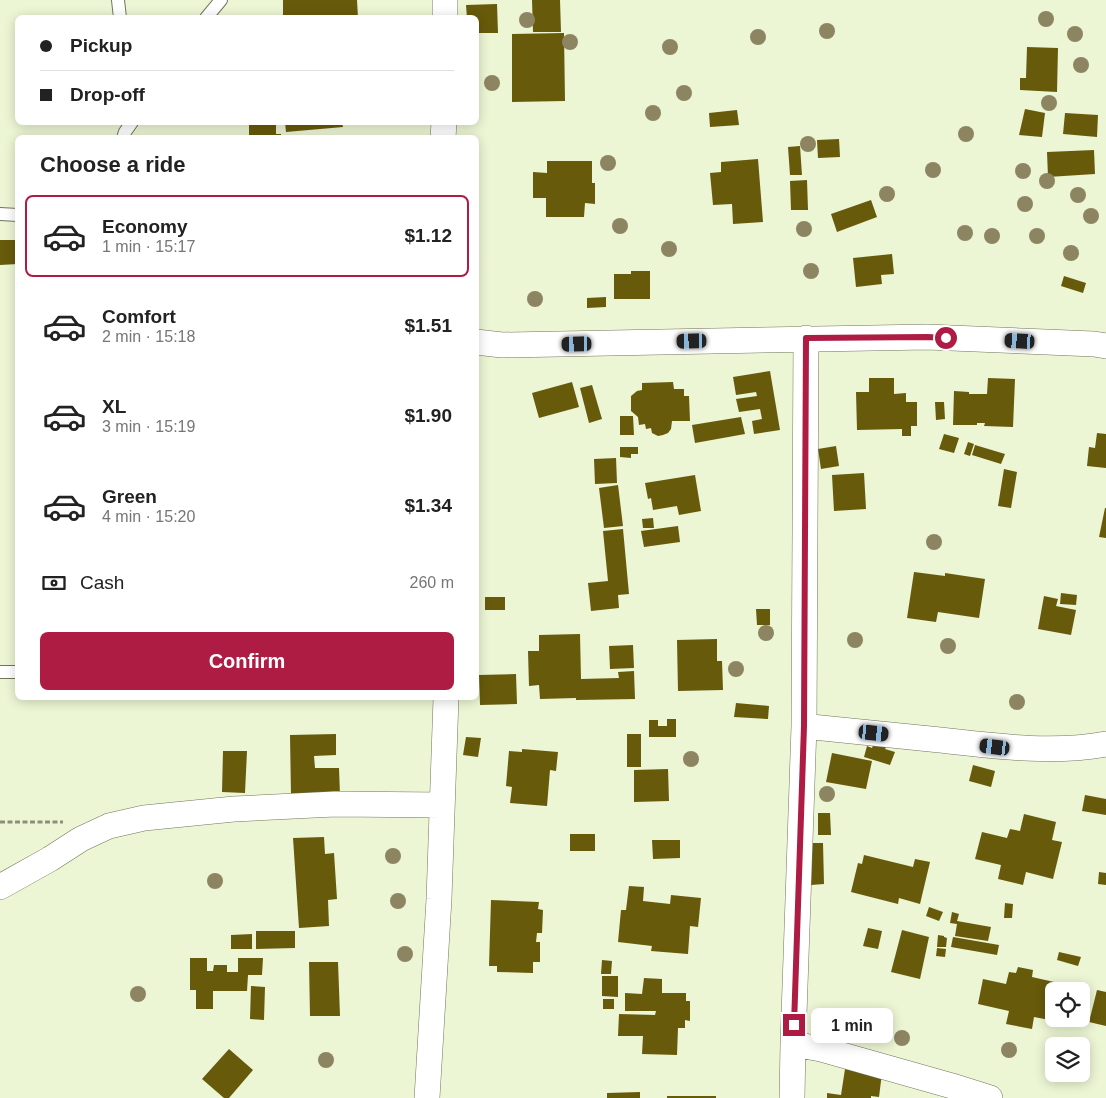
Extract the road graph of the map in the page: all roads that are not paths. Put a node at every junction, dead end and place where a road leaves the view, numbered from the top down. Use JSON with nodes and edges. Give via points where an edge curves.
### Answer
{"nodes":[{"id":1,"x":118,"y":0,"type":"edge"},
{"id":2,"x":222,"y":0,"type":"edge"},
{"id":3,"x":445,"y":0,"type":"edge"},
{"id":4,"x":120,"y":15,"type":"edge"},
{"id":5,"x":209,"y":15,"type":"edge"},
{"id":6,"x":445,"y":15,"type":"edge"},
{"id":7,"x":0,"y":214,"type":"edge"},
{"id":8,"x":15,"y":215,"type":"edge"},
{"id":9,"x":806,"y":338,"type":"junction"},
{"id":10,"x":479,"y":342,"type":"edge"},
{"id":11,"x":502,"y":345,"type":"junction"},
{"id":12,"x":1106,"y":346,"type":"edge"},
{"id":13,"x":479,"y":353,"type":"edge"},
{"id":14,"x":0,"y":672,"type":"edge"},
{"id":15,"x":15,"y":672,"type":"edge"},
{"id":16,"x":446,"y":700,"type":"edge"},
{"id":17,"x":804,"y":726,"type":"junction"},
{"id":18,"x":1106,"y":744,"type":"edge"},
{"id":19,"x":442,"y":805,"type":"junction"},
{"id":20,"x":0,"y":887,"type":"edge"},
{"id":21,"x":793,"y":1044,"type":"junction"},
{"id":22,"x":427,"y":1098,"type":"edge"},
{"id":23,"x":792,"y":1098,"type":"edge"},
{"id":24,"x":990,"y":1098,"type":"edge"}],
"edges":[{"from":1,"to":4,"type":"lane"},
{"from":2,"to":5,"type":"lane"},
{"from":3,"to":6,"type":"street"},
{"from":7,"to":8,"type":"lane"},
{"from":9,"to":11,"type":"street"},
{"from":9,"to":12,"type":"street","via":[[927,337]]},
{"from":9,"to":17,"type":"street"},
{"from":10,"to":11,"type":"street"},
{"from":11,"to":13,"type":"street"},
{"from":14,"to":15,"type":"lane"},
{"from":16,"to":19,"type":"street"},
{"from":17,"to":18,"type":"street","via":[[995,747],[1084,748]]},
{"from":17,"to":21,"type":"street"},
{"from":19,"to":20,"type":"street","via":[[335,804],[144,818],[109,826],[81,839]]},
{"from":19,"to":22,"type":"street"},
{"from":21,"to":23,"type":"street"},
{"from":21,"to":24,"type":"street","via":[[822,1049]]}]}
